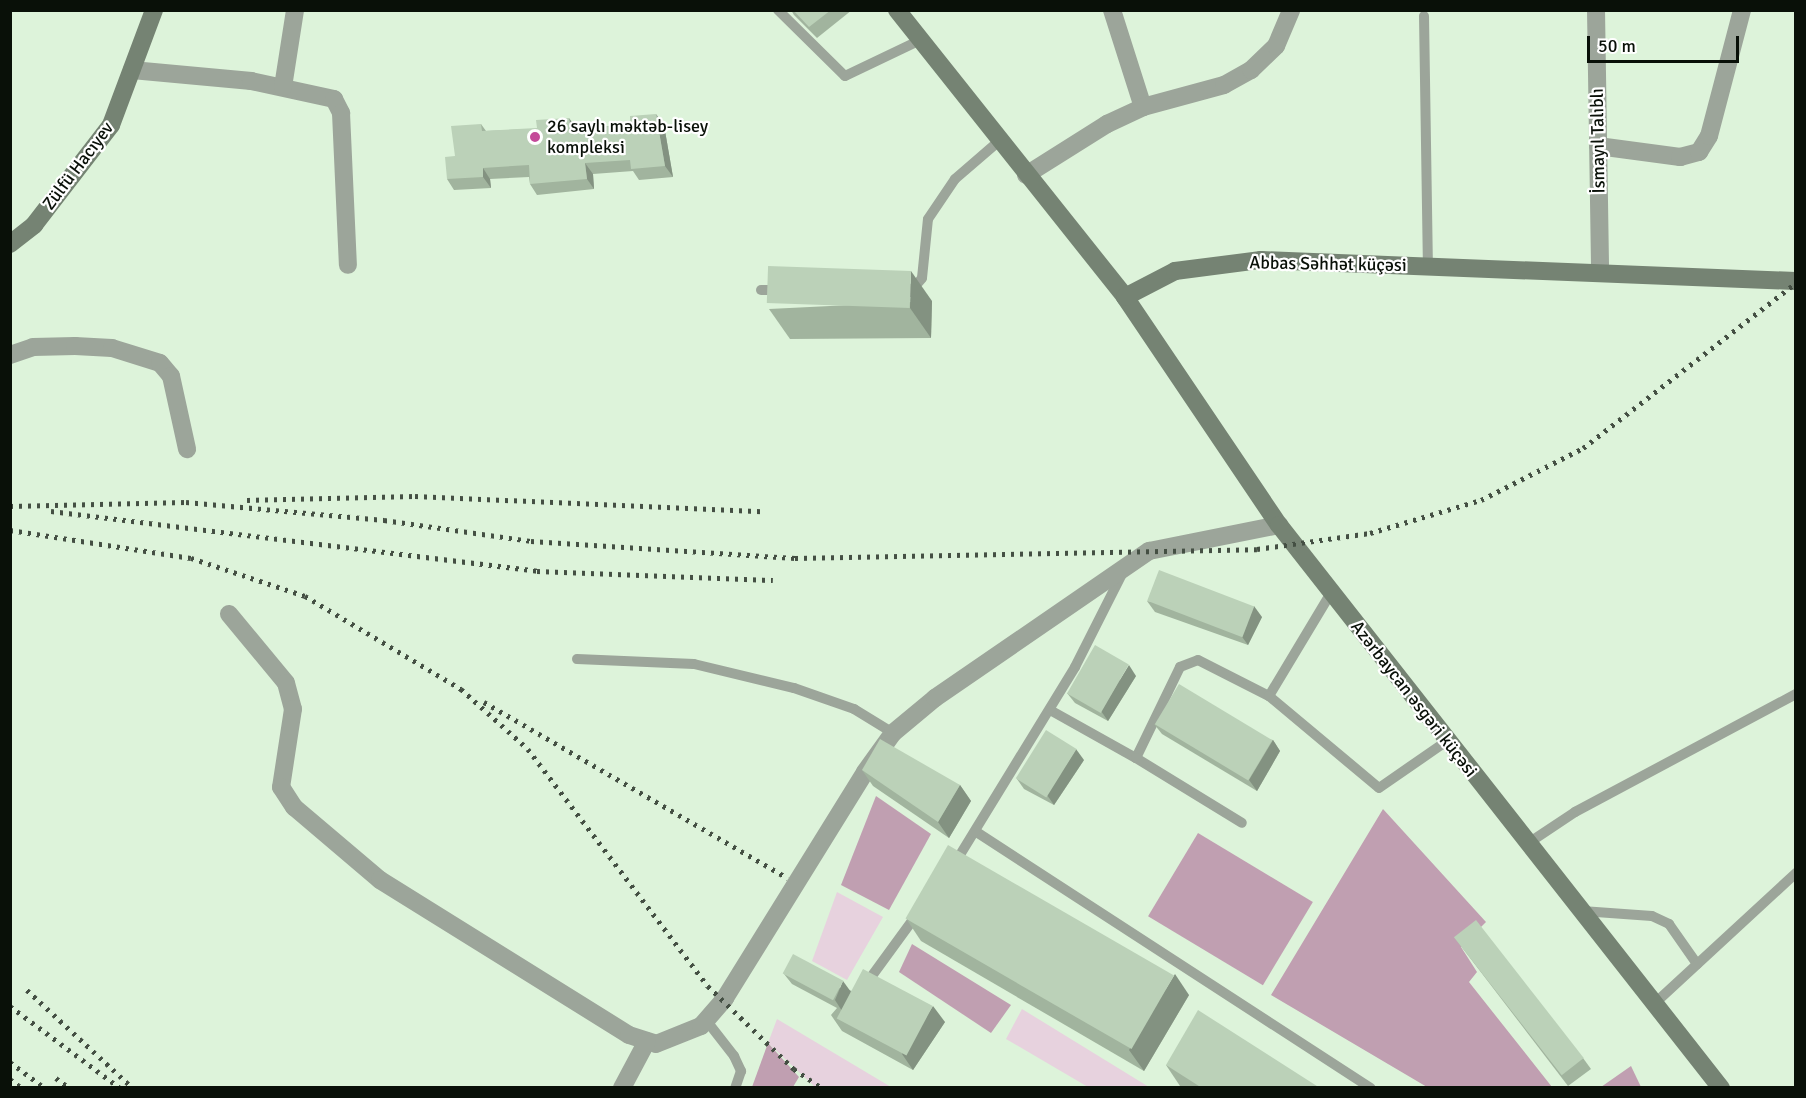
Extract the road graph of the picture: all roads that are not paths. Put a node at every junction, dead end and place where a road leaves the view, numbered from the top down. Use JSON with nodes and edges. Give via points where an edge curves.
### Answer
{"nodes":[{"id":1,"x":154,"y":10,"type":"edge"},
{"id":2,"x":295,"y":10,"type":"edge"},
{"id":3,"x":778,"y":10,"type":"edge"},
{"id":4,"x":897,"y":10,"type":"edge"},
{"id":5,"x":1112,"y":10,"type":"edge"},
{"id":6,"x":1291,"y":10,"type":"edge"},
{"id":7,"x":1596,"y":10,"type":"edge"},
{"id":8,"x":1742,"y":10,"type":"edge"},
{"id":9,"x":1424,"y":16,"type":"dead end"},
{"id":10,"x":920,"y":40,"type":"junction"},
{"id":11,"x":132,"y":70,"type":"junction"},
{"id":12,"x":283,"y":87,"type":"junction"},
{"id":13,"x":1143,"y":107,"type":"junction"},
{"id":14,"x":999,"y":141,"type":"junction"},
{"id":15,"x":1598,"y":146,"type":"junction"},
{"id":16,"x":1026,"y":175,"type":"junction"},
{"id":17,"x":10,"y":244,"type":"edge"},
{"id":18,"x":348,"y":265,"type":"dead end"},
{"id":19,"x":1428,"y":265,"type":"junction"},
{"id":20,"x":1600,"y":272,"type":"junction"},
{"id":21,"x":1796,"y":281,"type":"edge"},
{"id":22,"x":761,"y":290,"type":"dead end"},
{"id":23,"x":796,"y":291,"type":"edge"},
{"id":24,"x":891,"y":293,"type":"edge"},
{"id":25,"x":1125,"y":297,"type":"junction"},
{"id":26,"x":10,"y":355,"type":"edge"},
{"id":27,"x":187,"y":449,"type":"dead end"},
{"id":28,"x":1279,"y":525,"type":"junction"},
{"id":29,"x":1126,"y":567,"type":"junction"},
{"id":30,"x":1331,"y":592,"type":"junction"},
{"id":31,"x":229,"y":614,"type":"dead end"},
{"id":32,"x":577,"y":659,"type":"dead end"},
{"id":33,"x":1796,"y":694,"type":"edge"},
{"id":34,"x":1269,"y":696,"type":"junction"},
{"id":35,"x":1050,"y":710,"type":"junction"},
{"id":36,"x":893,"y":733,"type":"junction"},
{"id":37,"x":1447,"y":741,"type":"junction"},
{"id":38,"x":1136,"y":758,"type":"junction"},
{"id":39,"x":1242,"y":823,"type":"dead end"},
{"id":40,"x":978,"y":833,"type":"junction"},
{"id":41,"x":1527,"y":844,"type":"junction"},
{"id":42,"x":1796,"y":873,"type":"edge"},
{"id":43,"x":944,"y":879,"type":"edge"},
{"id":44,"x":923,"y":906,"type":"edge"},
{"id":45,"x":1580,"y":911,"type":"junction"},
{"id":46,"x":1697,"y":964,"type":"junction"},
{"id":47,"x":856,"y":998,"type":"edge"},
{"id":48,"x":1654,"y":1004,"type":"junction"},
{"id":49,"x":706,"y":1020,"type":"junction"},
{"id":50,"x":647,"y":1041,"type":"junction"},
{"id":51,"x":622,"y":1088,"type":"edge"},
{"id":52,"x":735,"y":1088,"type":"edge"},
{"id":53,"x":1371,"y":1088,"type":"edge"},
{"id":54,"x":1721,"y":1088,"type":"edge"}],
"edges":[{"from":1,"to":11,"type":"main road","name":"Zülfü Hacıyev"},
{"from":2,"to":12,"type":"street"},
{"from":3,"to":10,"type":"lane","via":[[845,76]]},
{"from":4,"to":10,"type":"main road"},
{"from":5,"to":13,"type":"street"},
{"from":6,"to":13,"type":"street","via":[[1276,46],[1251,70],[1224,85]]},
{"from":7,"to":15,"type":"street","name":"İsmayıl Talıblı"},
{"from":8,"to":15,"type":"street","via":[[1709,136],[1699,152],[1680,157]]},
{"from":9,"to":19,"type":"lane"},
{"from":10,"to":14,"type":"main road"},
{"from":11,"to":12,"type":"street"},
{"from":11,"to":17,"type":"main road","name":"Zülfü Hacıyev","via":[[111,125],[34,225]]},
{"from":12,"to":18,"type":"street","via":[[334,99],[341,113]]},
{"from":13,"to":16,"type":"street","via":[[1074,141]]},
{"from":14,"to":16,"type":"main road"},
{"from":14,"to":24,"type":"lane","via":[[955,179],[928,219],[916,291]]},
{"from":15,"to":20,"type":"street","name":"İsmayıl Talıblı"},
{"from":16,"to":25,"type":"main road"},
{"from":19,"to":20,"type":"main road","name":"Abbas Səhhət küçəsi"},
{"from":19,"to":25,"type":"main road","name":"Abbas Səhhət küçəsi","via":[[1261,260],[1175,271]]},
{"from":20,"to":21,"type":"main road","name":"Abbas Səhhət küçəsi"},
{"from":22,"to":23,"type":"lane"},
{"from":25,"to":28,"type":"main road","name":"Azərbaycan əsgəri küçəsi"},
{"from":26,"to":27,"type":"street","via":[[33,347],[75,346],[112,348],[160,363],[171,376]]},
{"from":28,"to":29,"type":"street","via":[[1149,551]]},
{"from":28,"to":30,"type":"main road","name":"Azərbaycan əsgəri küçəsi"},
{"from":29,"to":35,"type":"lane"},
{"from":29,"to":36,"type":"street","via":[[935,698]]},
{"from":30,"to":34,"type":"lane"},
{"from":30,"to":37,"type":"main road","name":"Azərbaycan əsgəri küçəsi"},
{"from":31,"to":50,"type":"street","via":[[286,683],[293,709],[281,787],[294,807],[380,880],[629,1035]]},
{"from":32,"to":36,"type":"lane","via":[[694,664],[783,685],[854,709]]},
{"from":33,"to":41,"type":"lane","via":[[1575,812]]},
{"from":34,"to":37,"type":"lane","via":[[1379,788]]},
{"from":34,"to":38,"type":"lane","via":[[1188,660]]},
{"from":35,"to":38,"type":"lane"},
{"from":35,"to":40,"type":"lane"},
{"from":36,"to":49,"type":"street"},
{"from":37,"to":41,"type":"main road","name":"Azərbaycan əsgəri küçəsi"},
{"from":38,"to":39,"type":"lane"},
{"from":40,"to":43,"type":"lane"},
{"from":40,"to":53,"type":"lane"},
{"from":41,"to":45,"type":"main road","name":"Azərbaycan əsgəri küçəsi"},
{"from":42,"to":46,"type":"lane"},
{"from":44,"to":47,"type":"lane"},
{"from":45,"to":46,"type":"lane","via":[[1652,916],[1669,924]]},
{"from":45,"to":48,"type":"main road","name":"Azərbaycan əsgəri küçəsi"},
{"from":46,"to":48,"type":"lane"},
{"from":48,"to":54,"type":"main road","name":"Azərbaycan əsgəri küçəsi"},
{"from":49,"to":50,"type":"street","via":[[676,1040]]},
{"from":49,"to":52,"type":"lane","via":[[741,1071]]},
{"from":50,"to":51,"type":"street"}]}
